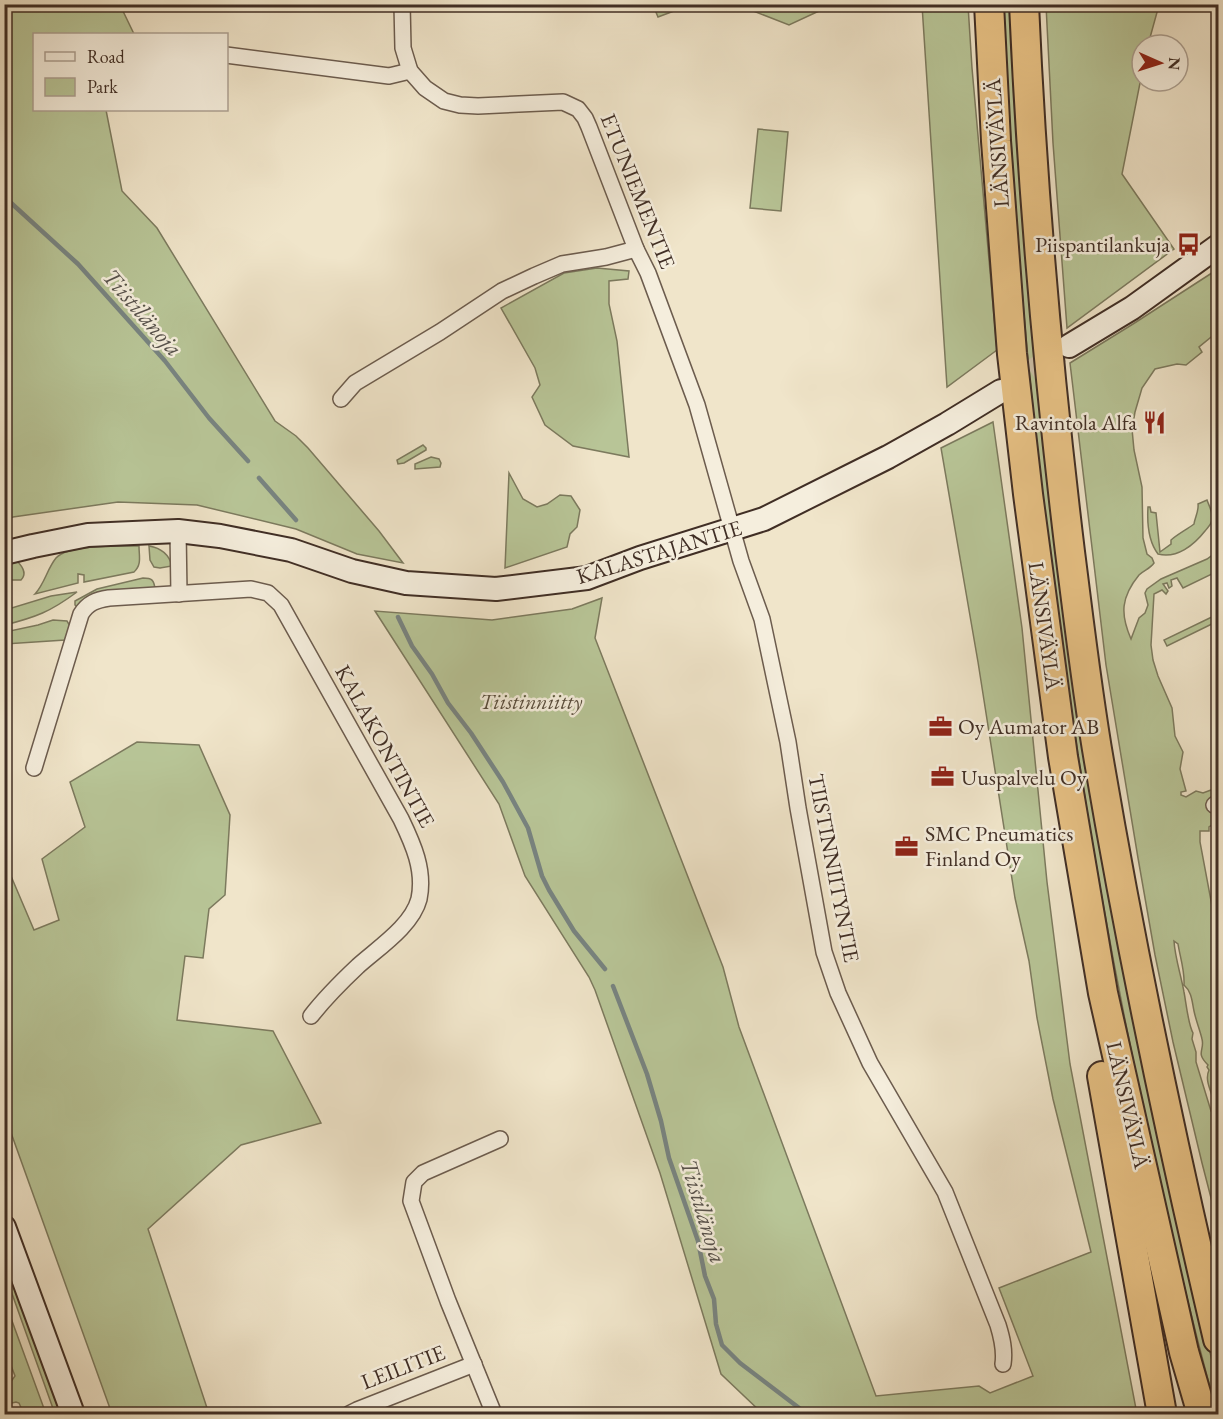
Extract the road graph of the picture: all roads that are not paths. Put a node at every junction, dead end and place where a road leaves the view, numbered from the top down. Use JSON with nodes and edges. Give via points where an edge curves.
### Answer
{"nodes":[{"id":1,"x":402,"y":4,"type":"edge"},
{"id":2,"x":989,"y":4,"type":"edge"},
{"id":3,"x":1024,"y":4,"type":"edge"},
{"id":4,"x":228,"y":55,"type":"edge"},
{"id":5,"x":410,"y":71,"type":"junction"},
{"id":6,"x":1218,"y":246,"type":"edge"},
{"id":7,"x":636,"y":249,"type":"junction"},
{"id":8,"x":1069,"y":346,"type":"tunnel mouth"},
{"id":9,"x":1001,"y":391,"type":"tunnel mouth"},
{"id":10,"x":341,"y":399,"type":"dead end"},
{"id":11,"x":732,"y":529,"type":"junction"},
{"id":12,"x":178,"y":531,"type":"junction"},
{"id":13,"x":4,"y":553,"type":"edge"},
{"id":14,"x":179,"y":594,"type":"junction"},
{"id":15,"x":34,"y":768,"type":"dead end"},
{"id":16,"x":1103,"y":993,"type":"junction"},
{"id":17,"x":311,"y":1016,"type":"dead end"},
{"id":18,"x":1160,"y":1082,"type":"junction"},
{"id":19,"x":500,"y":1139,"type":"dead end"},
{"id":20,"x":4,"y":1227,"type":"edge"},
{"id":21,"x":1218,"y":1258,"type":"edge"},
{"id":22,"x":1218,"y":1340,"type":"edge"},
{"id":23,"x":474,"y":1364,"type":"junction"},
{"id":24,"x":1003,"y":1364,"type":"dead end"},
{"id":25,"x":72,"y":1414,"type":"edge"},
{"id":26,"x":349,"y":1414,"type":"edge"},
{"id":27,"x":494,"y":1414,"type":"edge"},
{"id":28,"x":1162,"y":1414,"type":"edge"},
{"id":29,"x":1202,"y":1414,"type":"edge"}],
"edges":[{"from":1,"to":5,"type":"street","via":[[403,48]]},
{"from":2,"to":16,"type":"highway","name":"LÄNSIVÄYLÄ","via":[[1012,354],[1028,494],[1063,757]]},
{"from":3,"to":18,"type":"highway","name":"LÄNSIVÄYLÄ","via":[[1036,219],[1073,572],[1098,758]]},
{"from":4,"to":5,"type":"street","via":[[389,76]]},
{"from":5,"to":7,"type":"street","name":"ETUNIEMENTIE","via":[[444,101],[460,105],[562,102],[578,109],[589,127]]},
{"from":6,"to":8,"type":"main road","via":[[1132,308]]},
{"from":7,"to":10,"type":"street","via":[[562,264],[502,291],[355,383]]},
{"from":7,"to":11,"type":"street","name":"ETUNIEMENTIE","via":[[697,405]]},
{"from":9,"to":11,"type":"main road","name":"KALASTAJANTIE","via":[[868,468],[764,519]]},
{"from":11,"to":12,"type":"main road","name":"KALASTAJANTIE","via":[[588,578],[496,589],[406,583],[352,571],[291,550]]},
{"from":11,"to":24,"type":"street","name":"TIISTINNIITYNTIE","via":[[762,619],[779,693],[824,952],[870,1063],[945,1192],[998,1325]]},
{"from":12,"to":13,"type":"main road","name":"KALASTAJANTIE","via":[[88,535]]},
{"from":12,"to":14,"type":"street"},
{"from":14,"to":15,"type":"street","name":"KALAKONTINTIE","via":[[109,598],[95,601],[85,609]]},
{"from":14,"to":17,"type":"street","name":"KALAKONTINTIE","via":[[251,589],[268,593],[280,604],[413,843],[420,883],[410,918]]},
{"from":16,"to":28,"type":"highway","via":[[1101,1068]]},
{"from":16,"to":29,"type":"highway","name":"LÄNSIVÄYLÄ","via":[[1184,1352]]},
{"from":18,"to":21,"type":"highway","via":[[1196,1181]]},
{"from":18,"to":22,"type":"highway","name":"LÄNSIVÄYLÄ"},
{"from":19,"to":23,"type":"street","via":[[423,1173],[411,1192],[414,1211]]},
{"from":20,"to":25,"type":"main road"},
{"from":23,"to":26,"type":"street","name":"LEILITIE"},
{"from":23,"to":27,"type":"street"}]}
